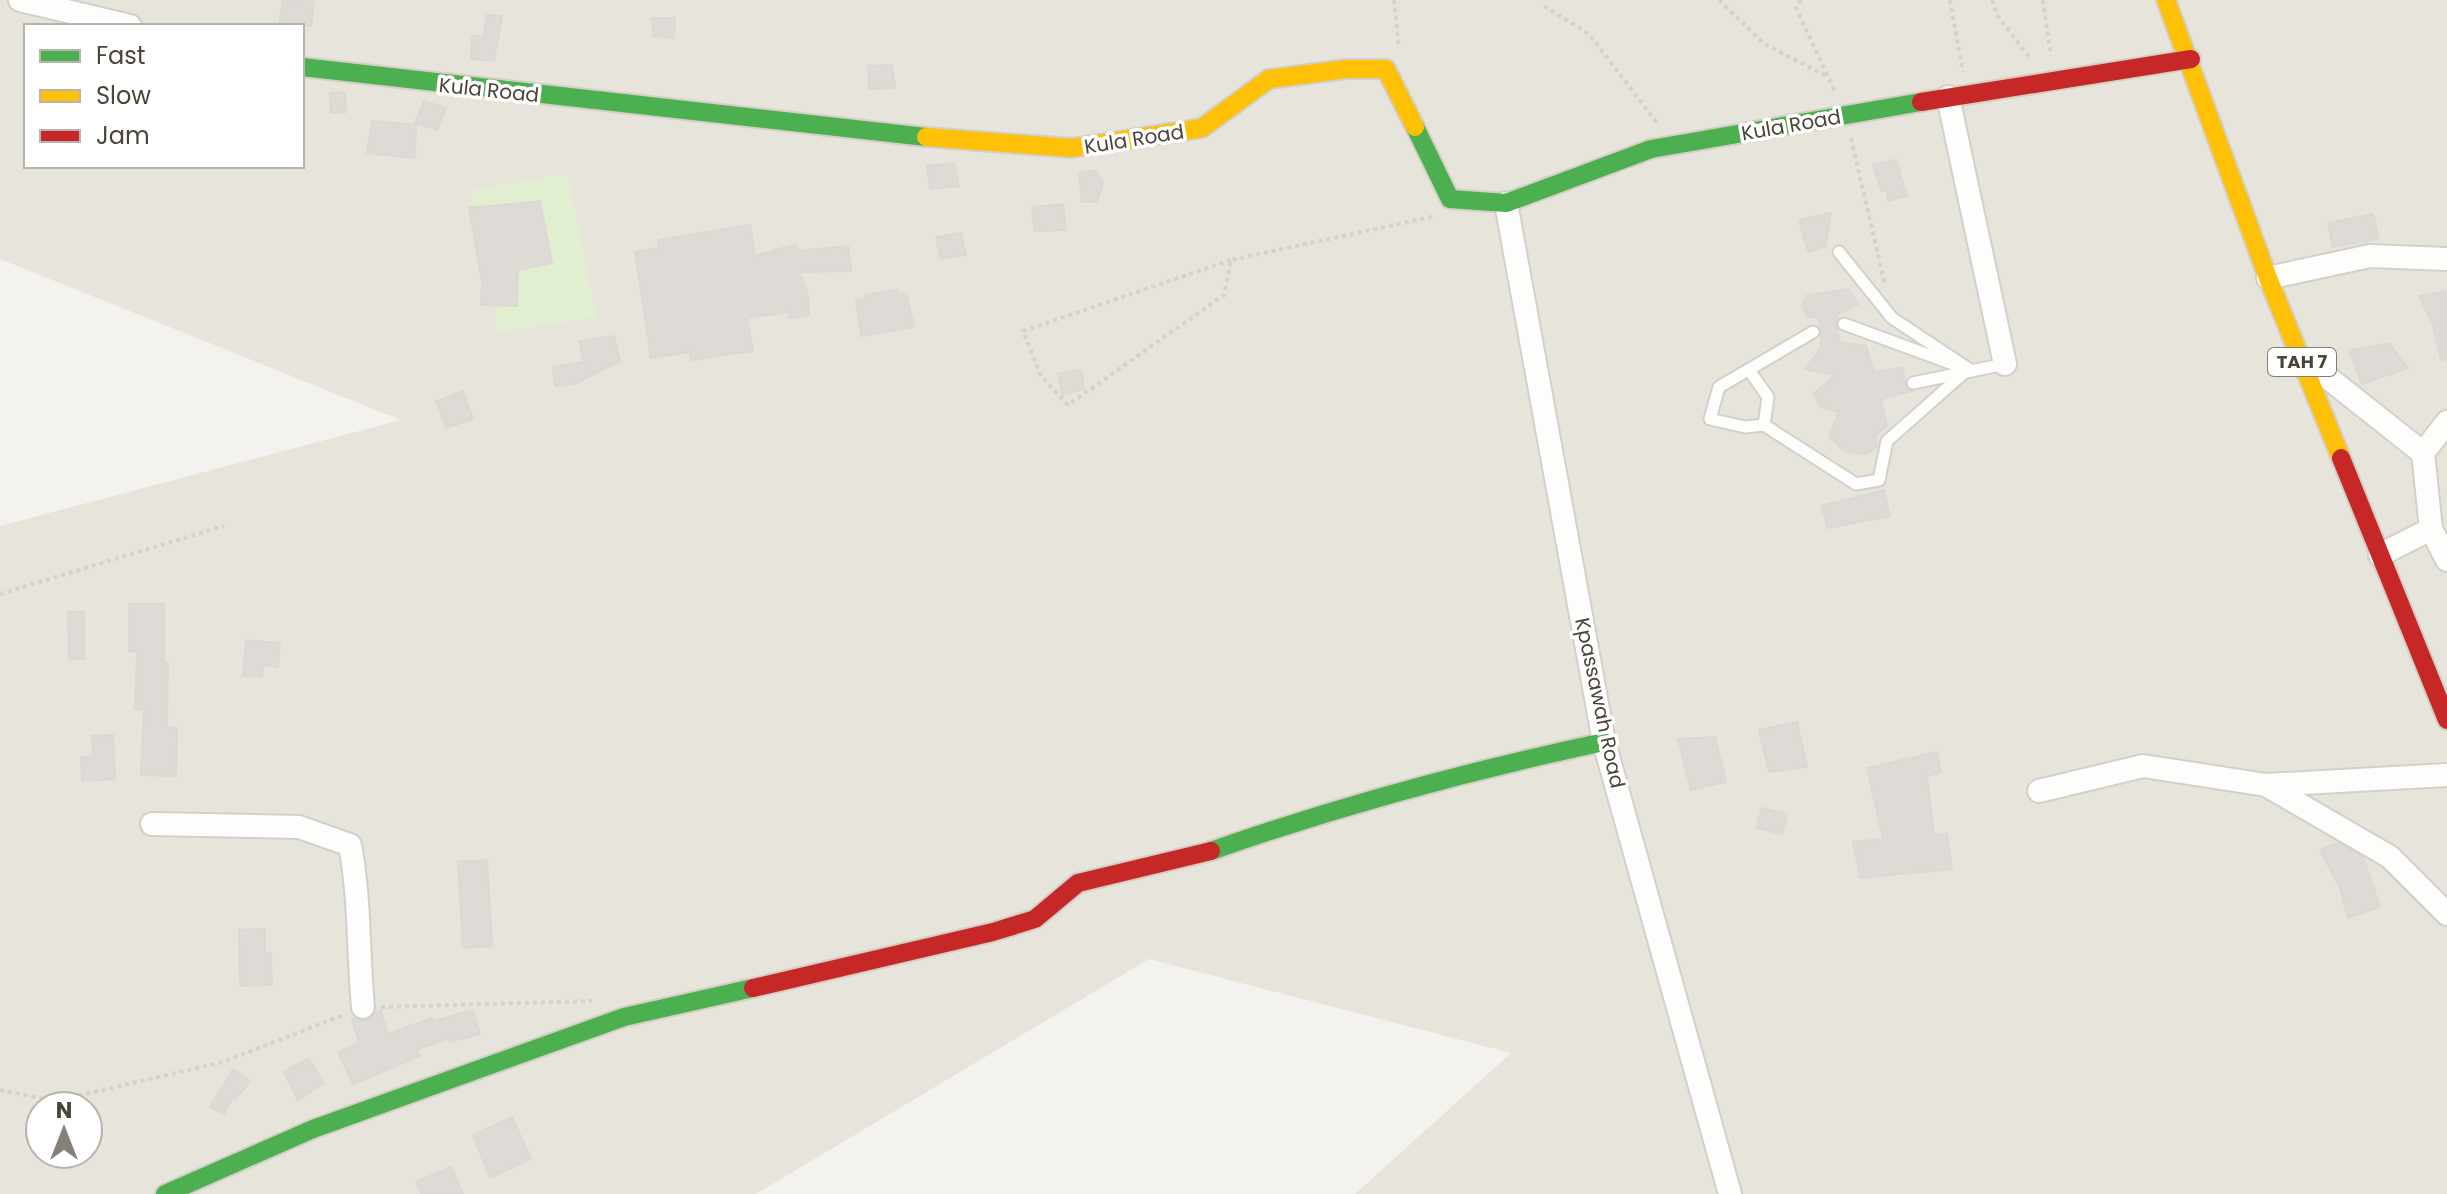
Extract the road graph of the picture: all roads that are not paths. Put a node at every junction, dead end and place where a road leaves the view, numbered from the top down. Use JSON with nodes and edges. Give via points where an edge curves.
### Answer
{"nodes":[{"id":1,"x":20,"y":0,"type":"edge"},
{"id":2,"x":2166,"y":0,"type":"edge"},
{"id":3,"x":122,"y":24,"type":"edge"},
{"id":4,"x":2191,"y":59,"type":"junction"},
{"id":5,"x":304,"y":67,"type":"edge"},
{"id":6,"x":1957,"y":96,"type":"junction"},
{"id":7,"x":1506,"y":203,"type":"junction"},
{"id":8,"x":1839,"y":252,"type":"dead end"},
{"id":9,"x":2447,"y":259,"type":"edge"},
{"id":10,"x":2268,"y":278,"type":"junction"},
{"id":11,"x":1844,"y":324,"type":"dead end"},
{"id":12,"x":1813,"y":332,"type":"dead end"},
{"id":13,"x":2299,"y":355,"type":"junction"},
{"id":14,"x":2005,"y":364,"type":"joint"},
{"id":15,"x":1749,"y":370,"type":"junction"},
{"id":16,"x":1968,"y":372,"type":"junction"},
{"id":17,"x":1913,"y":383,"type":"dead end"},
{"id":18,"x":2447,"y":422,"type":"edge"},
{"id":19,"x":1764,"y":425,"type":"junction"},
{"id":20,"x":2423,"y":453,"type":"junction"},
{"id":21,"x":2431,"y":529,"type":"junction"},
{"id":22,"x":2380,"y":555,"type":"junction"},
{"id":23,"x":2447,"y":560,"type":"edge"},
{"id":24,"x":2445,"y":709,"type":"edge"},
{"id":25,"x":1604,"y":742,"type":"junction"},
{"id":26,"x":2447,"y":775,"type":"edge"},
{"id":27,"x":2266,"y":785,"type":"junction"},
{"id":28,"x":2039,"y":791,"type":"dead end"},
{"id":29,"x":152,"y":824,"type":"dead end"},
{"id":30,"x":2447,"y":914,"type":"edge"},
{"id":31,"x":363,"y":1007,"type":"road end"},
{"id":32,"x":165,"y":1194,"type":"edge"},
{"id":33,"x":1730,"y":1194,"type":"edge"}],
"edges":[{"from":1,"to":3,"type":"street"},
{"from":2,"to":4,"type":"main road","number":"TAH 7"},
{"from":4,"to":6,"type":"main road","name":"Kula Road"},
{"from":4,"to":10,"type":"main road","number":"TAH 7"},
{"from":5,"to":7,"type":"main road","name":"Kula Road","via":[[893,134],[1072,148],[1202,128],[1269,79],[1386,69],[1450,199]]},
{"from":6,"to":7,"type":"main road","name":"Kula Road","via":[[1651,149]]},
{"from":6,"to":14,"type":"street"},
{"from":7,"to":25,"type":"street","name":"Kpassawah Road"},
{"from":8,"to":16,"type":"lane","via":[[1892,318]]},
{"from":9,"to":10,"type":"street","via":[[2370,256]]},
{"from":10,"to":13,"type":"main road","number":"TAH 7"},
{"from":11,"to":16,"type":"lane"},
{"from":12,"to":15,"type":"lane"},
{"from":13,"to":20,"type":"street"},
{"from":13,"to":22,"type":"main road","number":"TAH 7"},
{"from":14,"to":16,"type":"lane"},
{"from":15,"to":19,"type":"lane","via":[[1768,397]]},
{"from":15,"to":19,"type":"lane","via":[[1719,387],[1710,419],[1745,427]]},
{"from":16,"to":17,"type":"lane"},
{"from":16,"to":19,"type":"lane","via":[[1887,441],[1879,480],[1856,484]]},
{"from":18,"to":20,"type":"street"},
{"from":20,"to":21,"type":"street"},
{"from":21,"to":22,"type":"street"},
{"from":21,"to":23,"type":"street"},
{"from":22,"to":24,"type":"main road","number":"TAH 7"},
{"from":25,"to":32,"type":"main road","via":[[1078,883],[1035,919],[993,932],[624,1017],[313,1129]]},
{"from":25,"to":33,"type":"street","name":"Kpassawah Road"},
{"from":26,"to":27,"type":"street"},
{"from":27,"to":28,"type":"street","via":[[2143,766]]},
{"from":27,"to":30,"type":"street","via":[[2390,857]]},
{"from":29,"to":31,"type":"street","via":[[299,827],[350,845],[357,880]]}]}
